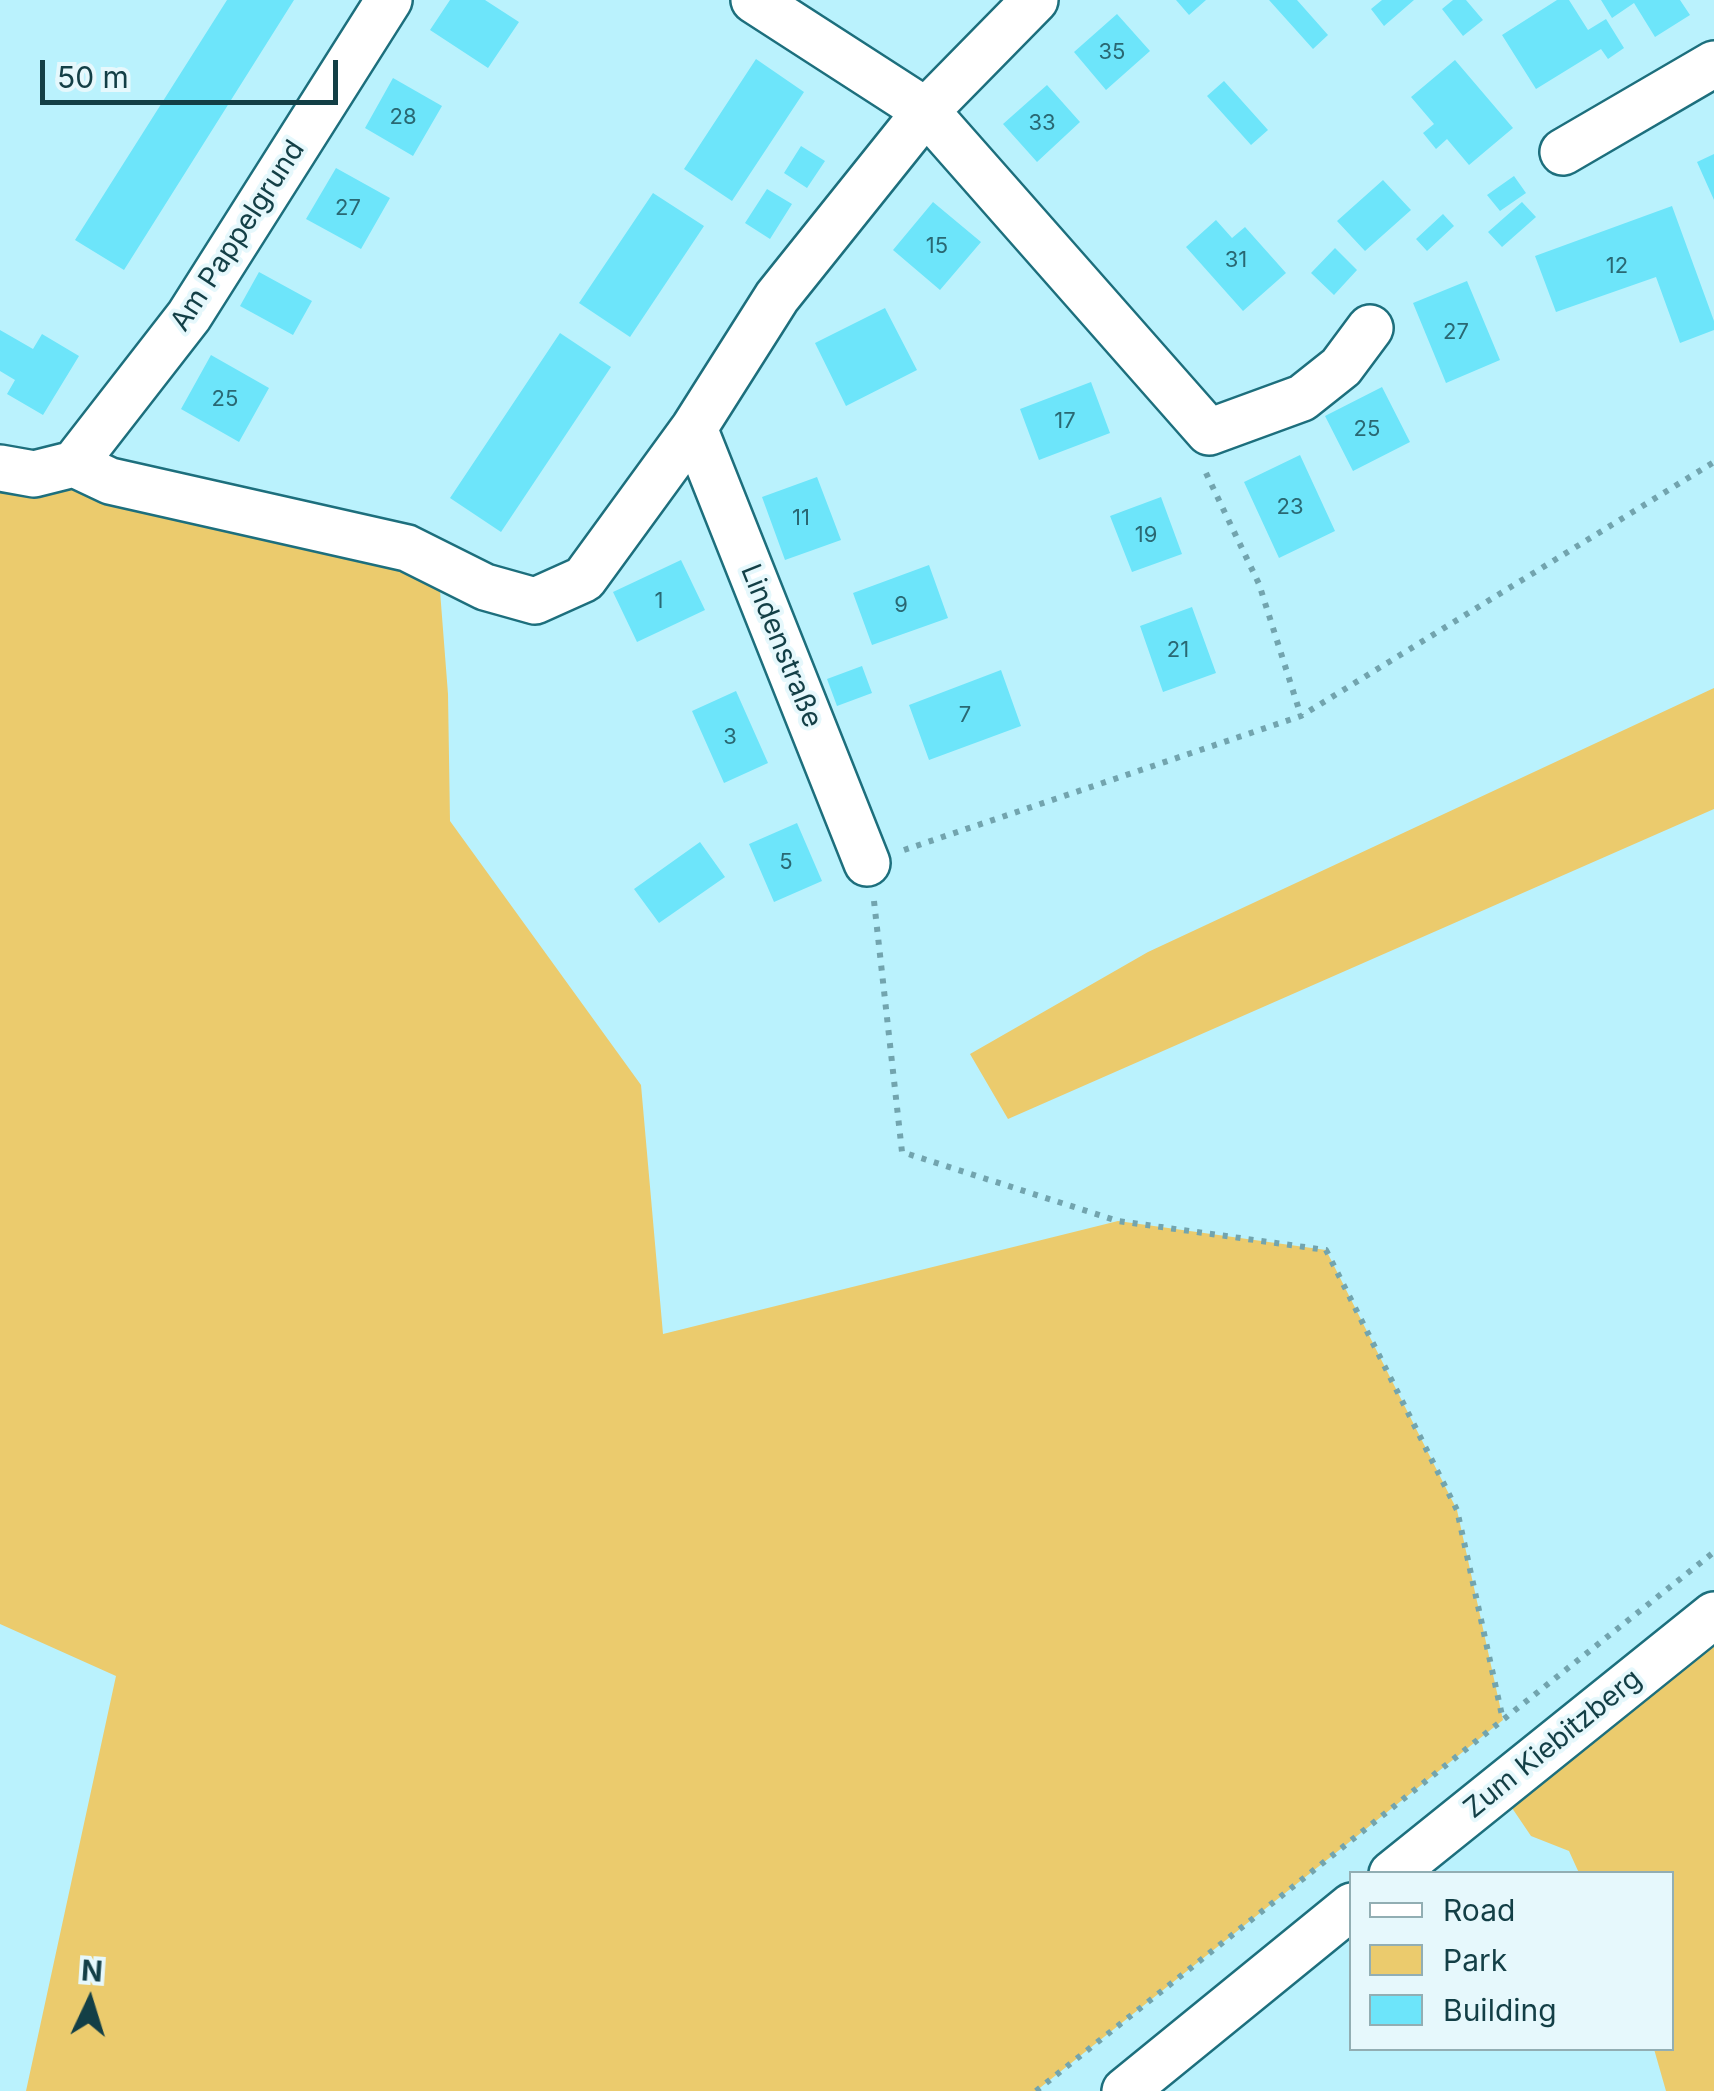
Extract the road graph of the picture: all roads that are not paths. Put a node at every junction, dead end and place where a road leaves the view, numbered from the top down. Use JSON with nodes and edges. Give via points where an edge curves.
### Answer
{"nodes":[{"id":1,"x":389,"y":0,"type":"edge"},
{"id":2,"x":754,"y":0,"type":"edge"},
{"id":3,"x":1035,"y":0,"type":"edge"},
{"id":4,"x":1714,"y":64,"type":"edge"},
{"id":5,"x":926,"y":111,"type":"junction"},
{"id":6,"x":1563,"y":152,"type":"dead end"},
{"id":7,"x":1370,"y":328,"type":"dead end"},
{"id":8,"x":694,"y":428,"type":"junction"},
{"id":9,"x":74,"y":464,"type":"junction"},
{"id":10,"x":0,"y":468,"type":"edge"},
{"id":11,"x":867,"y":863,"type":"road end"},
{"id":12,"x":1714,"y":1615,"type":"edge"},
{"id":13,"x":1396,"y":1871,"type":"edge"},
{"id":14,"x":1349,"y":1908,"type":"edge"},
{"id":15,"x":1125,"y":2091,"type":"edge"}],
"edges":[{"from":1,"to":9,"type":"street","name":"Am Pappelgrund","via":[[189,316]]},
{"from":2,"to":5,"type":"street"},
{"from":3,"to":5,"type":"street"},
{"from":4,"to":6,"type":"street"},
{"from":5,"to":7,"type":"street","via":[[1208,432],[1302,398],[1341,367]]},
{"from":5,"to":8,"type":"street","via":[[777,297]]},
{"from":8,"to":9,"type":"street","via":[[584,579],[535,601],[485,587],[407,548],[110,481]]},
{"from":8,"to":11,"type":"street","name":"Lindenstraße"},
{"from":9,"to":10,"type":"street","via":[[34,474]]},
{"from":12,"to":13,"type":"street","name":"Zum Kiebitzberg"},
{"from":14,"to":15,"type":"street"}]}
